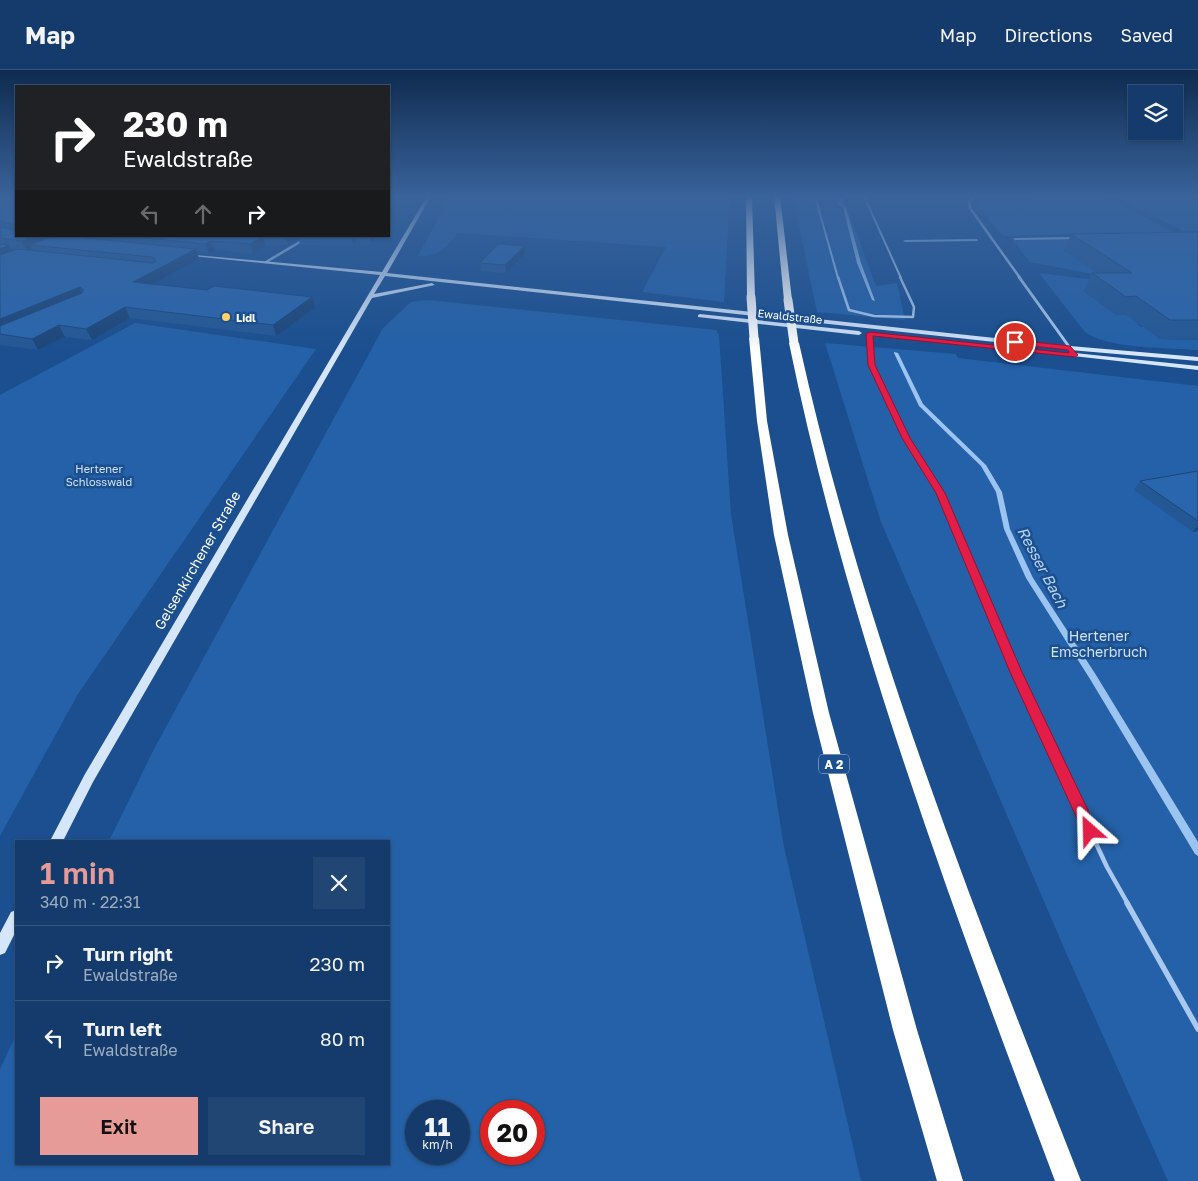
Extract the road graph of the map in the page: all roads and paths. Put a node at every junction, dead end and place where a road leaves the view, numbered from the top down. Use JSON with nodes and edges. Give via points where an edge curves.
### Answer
{"nodes":[{"id":1,"x":290,"y":248,"type":"edge"},
{"id":2,"x":398,"y":248,"type":"edge"},
{"id":3,"x":750,"y":248,"type":"edge"},
{"id":4,"x":782,"y":248,"type":"edge"},
{"id":5,"x":830,"y":248,"type":"edge"},
{"id":6,"x":887,"y":248,"type":"edge"},
{"id":7,"x":998,"y":248,"type":"edge"},
{"id":8,"x":178,"y":254,"type":"edge"},
{"id":9,"x":266,"y":262,"type":"junction"},
{"id":10,"x":382,"y":274,"type":"junction"},
{"id":11,"x":432,"y":285,"type":"junction"},
{"id":12,"x":369,"y":297,"type":"junction"},
{"id":13,"x":628,"y":307,"type":"dead end"},
{"id":14,"x":696,"y":315,"type":"dead end"},
{"id":15,"x":870,"y":334,"type":"junction"},
{"id":16,"x":1070,"y":348,"type":"junction"},
{"id":17,"x":1075,"y":355,"type":"junction"},
{"id":18,"x":1198,"y":359,"type":"edge"},
{"id":19,"x":1198,"y":368,"type":"edge"},
{"id":20,"x":57,"y":840,"type":"edge"},
{"id":21,"x":15,"y":919,"type":"edge"},
{"id":22,"x":0,"y":948,"type":"edge"},
{"id":23,"x":1198,"y":1028,"type":"edge"},
{"id":24,"x":950,"y":1181,"type":"edge"},
{"id":25,"x":1068,"y":1181,"type":"edge"}],
"edges":[{"from":1,"to":9,"type":"street"},
{"from":2,"to":10,"type":"main road","name":"Gelsenkirchener Straße"},
{"from":3,"to":24,"type":"highway","number":"A 2","bridge":true,"via":[[762,421],[781,535],[821,713],[905,1030]]},
{"from":4,"to":25,"type":"highway","bridge":true,"via":[[794,343],[810,424],[840,538],[896,716],[1010,1032]]},
{"from":5,"to":6,"type":"lane","via":[[849,310],[874,316],[913,317],[914,307]]},
{"from":7,"to":16,"type":"street"},
{"from":8,"to":9,"type":"main road","name":"Ewaldstraße"},
{"from":9,"to":10,"type":"main road","name":"Ewaldstraße"},
{"from":10,"to":11,"type":"main road","name":"Ewaldstraße","via":[[406,282]]},
{"from":10,"to":12,"type":"main road","name":"Gelsenkirchener Straße"},
{"from":10,"to":16,"type":"main road","name":"Ewaldstraße"},
{"from":11,"to":12,"type":"main road"},
{"from":11,"to":13,"type":"main road","name":"Ewaldstraße"},
{"from":12,"to":20,"type":"main road","name":"Gelsenkirchener Straße","via":[[89,778]]},
{"from":14,"to":15,"type":"main road","name":"Ewaldstraße"},
{"from":15,"to":17,"type":"main road","name":"Ewaldstraße"},
{"from":15,"to":23,"type":"lane","via":[[872,365],[906,438],[940,493],[1016,672],[1107,867]]},
{"from":16,"to":17,"type":"street"},
{"from":16,"to":18,"type":"main road","name":"Ewaldstraße"},
{"from":17,"to":19,"type":"main road","name":"Ewaldstraße"},
{"from":21,"to":22,"type":"main road"}]}
